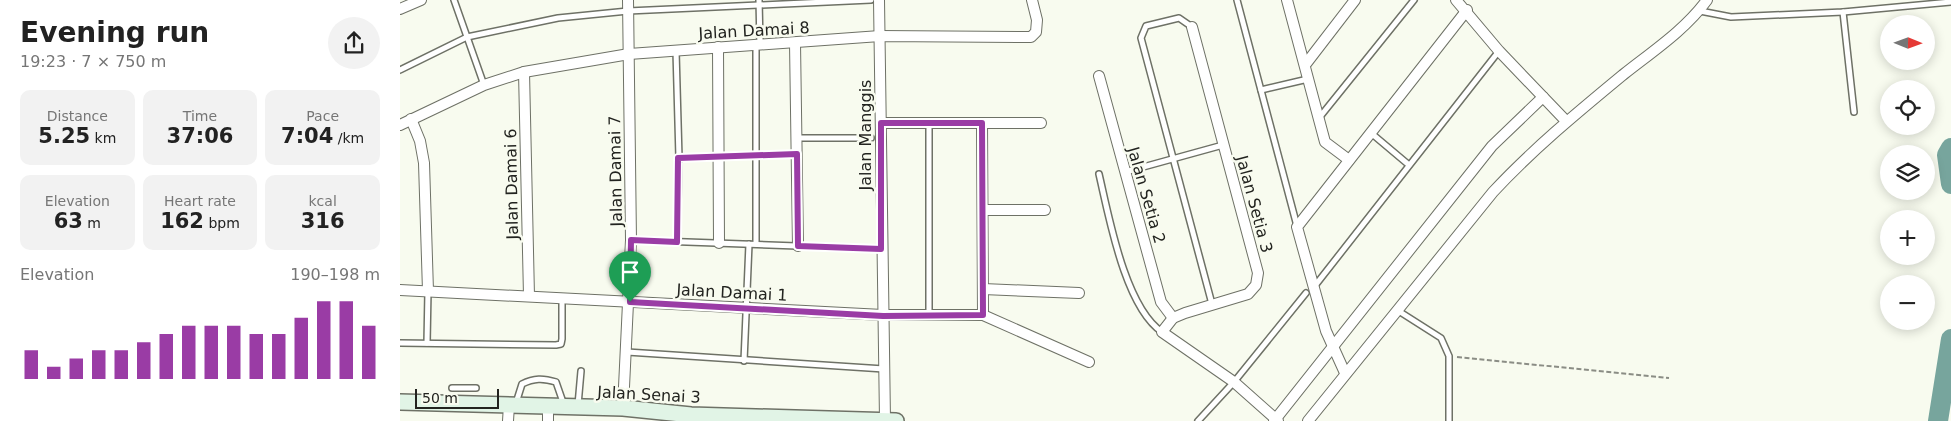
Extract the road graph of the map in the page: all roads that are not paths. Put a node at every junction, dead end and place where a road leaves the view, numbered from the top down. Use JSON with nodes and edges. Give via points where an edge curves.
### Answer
{"nodes":[{"id":1,"x":421,"y":0,"type":"edge"},
{"id":2,"x":454,"y":0,"type":"edge"},
{"id":3,"x":871,"y":0,"type":"edge"},
{"id":4,"x":879,"y":0,"type":"edge"},
{"id":5,"x":1032,"y":0,"type":"edge"},
{"id":6,"x":1237,"y":0,"type":"edge"},
{"id":7,"x":1287,"y":0,"type":"edge"},
{"id":8,"x":1355,"y":0,"type":"edge"},
{"id":9,"x":1414,"y":0,"type":"edge"},
{"id":10,"x":1456,"y":0,"type":"edge"},
{"id":11,"x":1463,"y":0,"type":"edge"},
{"id":12,"x":1707,"y":0,"type":"edge"},
{"id":13,"x":759,"y":2,"type":"edge"},
{"id":14,"x":1951,"y":2,"type":"edge"},
{"id":15,"x":628,"y":5,"type":"edge"},
{"id":16,"x":400,"y":9,"type":"edge"},
{"id":17,"x":1467,"y":10,"type":"junction"},
{"id":18,"x":1699,"y":11,"type":"junction"},
{"id":19,"x":1843,"y":12,"type":"junction"},
{"id":20,"x":1192,"y":26,"type":"joint"},
{"id":21,"x":880,"y":36,"type":"junction"},
{"id":22,"x":467,"y":37,"type":"junction"},
{"id":23,"x":795,"y":43,"type":"junction"},
{"id":24,"x":758,"y":44,"type":"junction"},
{"id":25,"x":718,"y":47,"type":"junction"},
{"id":26,"x":676,"y":50,"type":"junction"},
{"id":27,"x":1499,"y":51,"type":"junction"},
{"id":28,"x":629,"y":54,"type":"junction"},
{"id":29,"x":1305,"y":65,"type":"junction"},
{"id":30,"x":400,"y":70,"type":"edge"},
{"id":31,"x":524,"y":72,"type":"junction"},
{"id":32,"x":1099,"y":76,"type":"dead end"},
{"id":33,"x":1308,"y":79,"type":"junction"},
{"id":34,"x":484,"y":85,"type":"junction"},
{"id":35,"x":1261,"y":90,"type":"junction"},
{"id":36,"x":1543,"y":97,"type":"junction"},
{"id":37,"x":1854,"y":112,"type":"dead end"},
{"id":38,"x":1319,"y":118,"type":"junction"},
{"id":39,"x":411,"y":119,"type":"junction"},
{"id":40,"x":1566,"y":122,"type":"junction"},
{"id":41,"x":881,"y":123,"type":"junction"},
{"id":42,"x":929,"y":123,"type":"junction"},
{"id":43,"x":982,"y":123,"type":"junction"},
{"id":44,"x":1041,"y":123,"type":"dead end"},
{"id":45,"x":400,"y":125,"type":"edge"},
{"id":46,"x":1371,"y":133,"type":"junction"},
{"id":47,"x":796,"y":138,"type":"junction"},
{"id":48,"x":871,"y":138,"type":"dead end"},
{"id":49,"x":1223,"y":145,"type":"junction"},
{"id":50,"x":797,"y":154,"type":"junction"},
{"id":51,"x":756,"y":155,"type":"junction"},
{"id":52,"x":718,"y":157,"type":"junction"},
{"id":53,"x":678,"y":158,"type":"junction"},
{"id":54,"x":1173,"y":158,"type":"junction"},
{"id":55,"x":1349,"y":160,"type":"junction"},
{"id":56,"x":1409,"y":165,"type":"junction"},
{"id":57,"x":1125,"y":172,"type":"junction"},
{"id":58,"x":1099,"y":174,"type":"dead end"},
{"id":59,"x":983,"y":210,"type":"junction"},
{"id":60,"x":1045,"y":210,"type":"dead end"},
{"id":61,"x":1297,"y":227,"type":"junction"},
{"id":62,"x":631,"y":240,"type":"junction"},
{"id":63,"x":677,"y":242,"type":"junction"},
{"id":64,"x":718,"y":243,"type":"junction"},
{"id":65,"x":749,"y":244,"type":"junction"},
{"id":66,"x":756,"y":244,"type":"junction"},
{"id":67,"x":798,"y":246,"type":"junction"},
{"id":68,"x":881,"y":249,"type":"junction"},
{"id":69,"x":983,"y":289,"type":"junction"},
{"id":70,"x":400,"y":290,"type":"edge"},
{"id":71,"x":1310,"y":290,"type":"junction"},
{"id":72,"x":428,"y":291,"type":"junction"},
{"id":73,"x":1078,"y":293,"type":"dead end"},
{"id":74,"x":529,"y":296,"type":"junction"},
{"id":75,"x":562,"y":298,"type":"junction"},
{"id":76,"x":630,"y":302,"type":"junction"},
{"id":77,"x":1212,"y":304,"type":"junction"},
{"id":78,"x":747,"y":308,"type":"junction"},
{"id":79,"x":1397,"y":310,"type":"junction"},
{"id":80,"x":929,"y":315,"type":"junction"},
{"id":81,"x":983,"y":315,"type":"junction"},
{"id":82,"x":883,"y":316,"type":"junction"},
{"id":83,"x":1173,"y":318,"type":"junction"},
{"id":84,"x":1162,"y":332,"type":"junction"},
{"id":85,"x":400,"y":342,"type":"edge"},
{"id":86,"x":427,"y":343,"type":"junction"},
{"id":87,"x":1333,"y":348,"type":"junction"},
{"id":88,"x":627,"y":352,"type":"junction"},
{"id":89,"x":744,"y":362,"type":"junction"},
{"id":90,"x":1089,"y":362,"type":"dead end"},
{"id":91,"x":884,"y":369,"type":"junction"},
{"id":92,"x":580,"y":371,"type":"dead end"},
{"id":93,"x":1345,"y":374,"type":"junction"},
{"id":94,"x":1234,"y":382,"type":"junction"},
{"id":95,"x":452,"y":388,"type":"dead end"},
{"id":96,"x":476,"y":388,"type":"dead end"},
{"id":97,"x":469,"y":396,"type":"junction"},
{"id":98,"x":400,"y":402,"type":"edge"},
{"id":99,"x":512,"y":405,"type":"junction"},
{"id":100,"x":571,"y":408,"type":"junction"},
{"id":101,"x":623,"y":408,"type":"junction"},
{"id":102,"x":548,"y":414,"type":"edge"},
{"id":103,"x":691,"y":418,"type":"edge"},
{"id":104,"x":890,"y":420,"type":"edge"},
{"id":105,"x":1276,"y":420,"type":"edge"},
{"id":106,"x":508,"y":421,"type":"edge"},
{"id":107,"x":1198,"y":421,"type":"edge"},
{"id":108,"x":1308,"y":421,"type":"edge"},
{"id":109,"x":1449,"y":421,"type":"edge"}],
"edges":[{"from":1,"to":16,"type":"street"},
{"from":2,"to":22,"type":"lane"},
{"from":3,"to":13,"type":"lane"},
{"from":4,"to":21,"type":"street","name":"Jalan Manggis"},
{"from":5,"to":21,"type":"street","name":"Jalan Damai 8","via":[[1037,20],[1036,32],[1031,37]]},
{"from":6,"to":35,"type":"lane"},
{"from":7,"to":29,"type":"street"},
{"from":8,"to":29,"type":"street"},
{"from":9,"to":38,"type":"lane"},
{"from":10,"to":17,"type":"street"},
{"from":11,"to":17,"type":"lane"},
{"from":12,"to":18,"type":"street"},
{"from":13,"to":15,"type":"lane"},
{"from":13,"to":24,"type":"lane"},
{"from":14,"to":19,"type":"lane"},
{"from":15,"to":22,"type":"lane"},
{"from":15,"to":28,"type":"street","name":"Jalan Damai 7"},
{"from":17,"to":27,"type":"street"},
{"from":17,"to":46,"type":"street"},
{"from":18,"to":19,"type":"lane","via":[[1732,17]]},
{"from":18,"to":40,"type":"street"},
{"from":19,"to":37,"type":"lane"},
{"from":20,"to":49,"type":"street","name":"Jalan Setia 3"},
{"from":20,"to":54,"type":"lane","via":[[1180,18],[1146,26],[1141,34]]},
{"from":21,"to":23,"type":"street","name":"Jalan Damai 8"},
{"from":21,"to":41,"type":"street","name":"Jalan Manggis"},
{"from":22,"to":30,"type":"lane"},
{"from":22,"to":34,"type":"lane"},
{"from":23,"to":24,"type":"street","name":"Jalan Damai 8"},
{"from":23,"to":47,"type":"street"},
{"from":24,"to":25,"type":"street","name":"Jalan Damai 8"},
{"from":24,"to":51,"type":"lane"},
{"from":25,"to":26,"type":"street","name":"Jalan Damai 8"},
{"from":25,"to":52,"type":"street"},
{"from":26,"to":28,"type":"street","name":"Jalan Damai 8"},
{"from":26,"to":53,"type":"lane"},
{"from":27,"to":36,"type":"street"},
{"from":27,"to":56,"type":"lane"},
{"from":28,"to":31,"type":"street","name":"Jalan Damai 8"},
{"from":28,"to":62,"type":"street","name":"Jalan Damai 7"},
{"from":29,"to":33,"type":"street"},
{"from":31,"to":34,"type":"street","name":"Jalan Damai 8"},
{"from":31,"to":74,"type":"street","name":"Jalan Damai 6"},
{"from":32,"to":57,"type":"street","name":"Jalan Setia 2"},
{"from":33,"to":35,"type":"lane"},
{"from":33,"to":38,"type":"street"},
{"from":34,"to":39,"type":"street","name":"Jalan Damai 8"},
{"from":35,"to":61,"type":"lane"},
{"from":36,"to":40,"type":"street"},
{"from":36,"to":87,"type":"street","via":[[1492,146]]},
{"from":38,"to":55,"type":"street","via":[[1326,142]]},
{"from":39,"to":45,"type":"street","name":"Jalan Damai 8"},
{"from":39,"to":72,"type":"street","via":[[424,163]]},
{"from":40,"to":79,"type":"street","via":[[1522,160],[1493,192]]},
{"from":41,"to":42,"type":"street"},
{"from":41,"to":68,"type":"street","name":"Jalan Manggis"},
{"from":42,"to":43,"type":"street"},
{"from":42,"to":80,"type":"lane"},
{"from":43,"to":44,"type":"street"},
{"from":43,"to":59,"type":"street"},
{"from":46,"to":55,"type":"street"},
{"from":46,"to":56,"type":"lane"},
{"from":47,"to":48,"type":"lane"},
{"from":47,"to":50,"type":"street"},
{"from":49,"to":54,"type":"lane"},
{"from":49,"to":77,"type":"street","name":"Jalan Setia 3","via":[[1258,273],[1256,285],[1248,294]]},
{"from":50,"to":51,"type":"lane"},
{"from":50,"to":67,"type":"street"},
{"from":51,"to":52,"type":"lane"},
{"from":51,"to":66,"type":"lane"},
{"from":52,"to":53,"type":"lane"},
{"from":52,"to":64,"type":"street"},
{"from":53,"to":63,"type":"lane"},
{"from":54,"to":57,"type":"lane"},
{"from":54,"to":77,"type":"lane"},
{"from":55,"to":61,"type":"street"},
{"from":56,"to":71,"type":"lane"},
{"from":57,"to":83,"type":"street","name":"Jalan Setia 2","via":[[1161,302]]},
{"from":58,"to":84,"type":"lane","via":[[1128,280],[1152,325]]},
{"from":59,"to":60,"type":"street"},
{"from":59,"to":69,"type":"street"},
{"from":61,"to":71,"type":"street"},
{"from":62,"to":63,"type":"lane"},
{"from":62,"to":76,"type":"street","name":"Jalan Damai 7"},
{"from":63,"to":64,"type":"lane"},
{"from":64,"to":65,"type":"lane"},
{"from":65,"to":66,"type":"lane"},
{"from":65,"to":78,"type":"lane"},
{"from":66,"to":67,"type":"lane"},
{"from":67,"to":68,"type":"lane"},
{"from":68,"to":82,"type":"street","name":"Jalan Manggis"},
{"from":69,"to":73,"type":"street"},
{"from":69,"to":81,"type":"street"},
{"from":70,"to":72,"type":"street","name":"Jalan Damai 1"},
{"from":71,"to":87,"type":"street"},
{"from":71,"to":94,"type":"lane"},
{"from":72,"to":74,"type":"street","name":"Jalan Damai 1"},
{"from":72,"to":86,"type":"lane"},
{"from":74,"to":75,"type":"street","name":"Jalan Damai 1"},
{"from":75,"to":76,"type":"street","name":"Jalan Damai 1"},
{"from":75,"to":86,"type":"lane","via":[[560,344]]},
{"from":76,"to":78,"type":"street","name":"Jalan Damai 1"},
{"from":76,"to":88,"type":"street","name":"Jalan Damai 7"},
{"from":77,"to":83,"type":"street","name":"Jalan Setia 3"},
{"from":78,"to":82,"type":"street","name":"Jalan Damai 1"},
{"from":78,"to":89,"type":"lane"},
{"from":79,"to":93,"type":"street"},
{"from":79,"to":109,"type":"lane","via":[[1441,338],[1449,356]]},
{"from":80,"to":81,"type":"street","name":"Jalan Damai 1"},
{"from":80,"to":82,"type":"street","name":"Jalan Damai 1"},
{"from":81,"to":90,"type":"street"},
{"from":82,"to":91,"type":"street","name":"Jalan Manggis"},
{"from":83,"to":84,"type":"street"},
{"from":84,"to":94,"type":"street"},
{"from":85,"to":86,"type":"lane"},
{"from":87,"to":93,"type":"street"},
{"from":87,"to":105,"type":"street"},
{"from":88,"to":89,"type":"lane"},
{"from":88,"to":101,"type":"street","name":"Jalan Damai 7"},
{"from":89,"to":91,"type":"lane"},
{"from":91,"to":104,"type":"street","name":"Jalan Manggis"},
{"from":92,"to":100,"type":"lane"},
{"from":93,"to":108,"type":"street"},
{"from":94,"to":105,"type":"street"},
{"from":94,"to":107,"type":"lane"},
{"from":95,"to":97,"type":"lane"},
{"from":96,"to":97,"type":"lane"},
{"from":97,"to":98,"type":"street","name":"Jalan Senai 3"},
{"from":97,"to":99,"type":"street","name":"Jalan Senai 3"},
{"from":99,"to":100,"type":"lane","via":[[522,384],[545,378],[556,382]]},
{"from":99,"to":102,"type":"street","name":"Jalan Senai 3"},
{"from":99,"to":106,"type":"street"},
{"from":100,"to":101,"type":"street","name":"Jalan Senai 3"},
{"from":100,"to":102,"type":"street","name":"Jalan Senai 3"},
{"from":101,"to":103,"type":"street","name":"Jalan Senai 3"},
{"from":103,"to":104,"type":"street","name":"Jalan Senai 3"}]}
